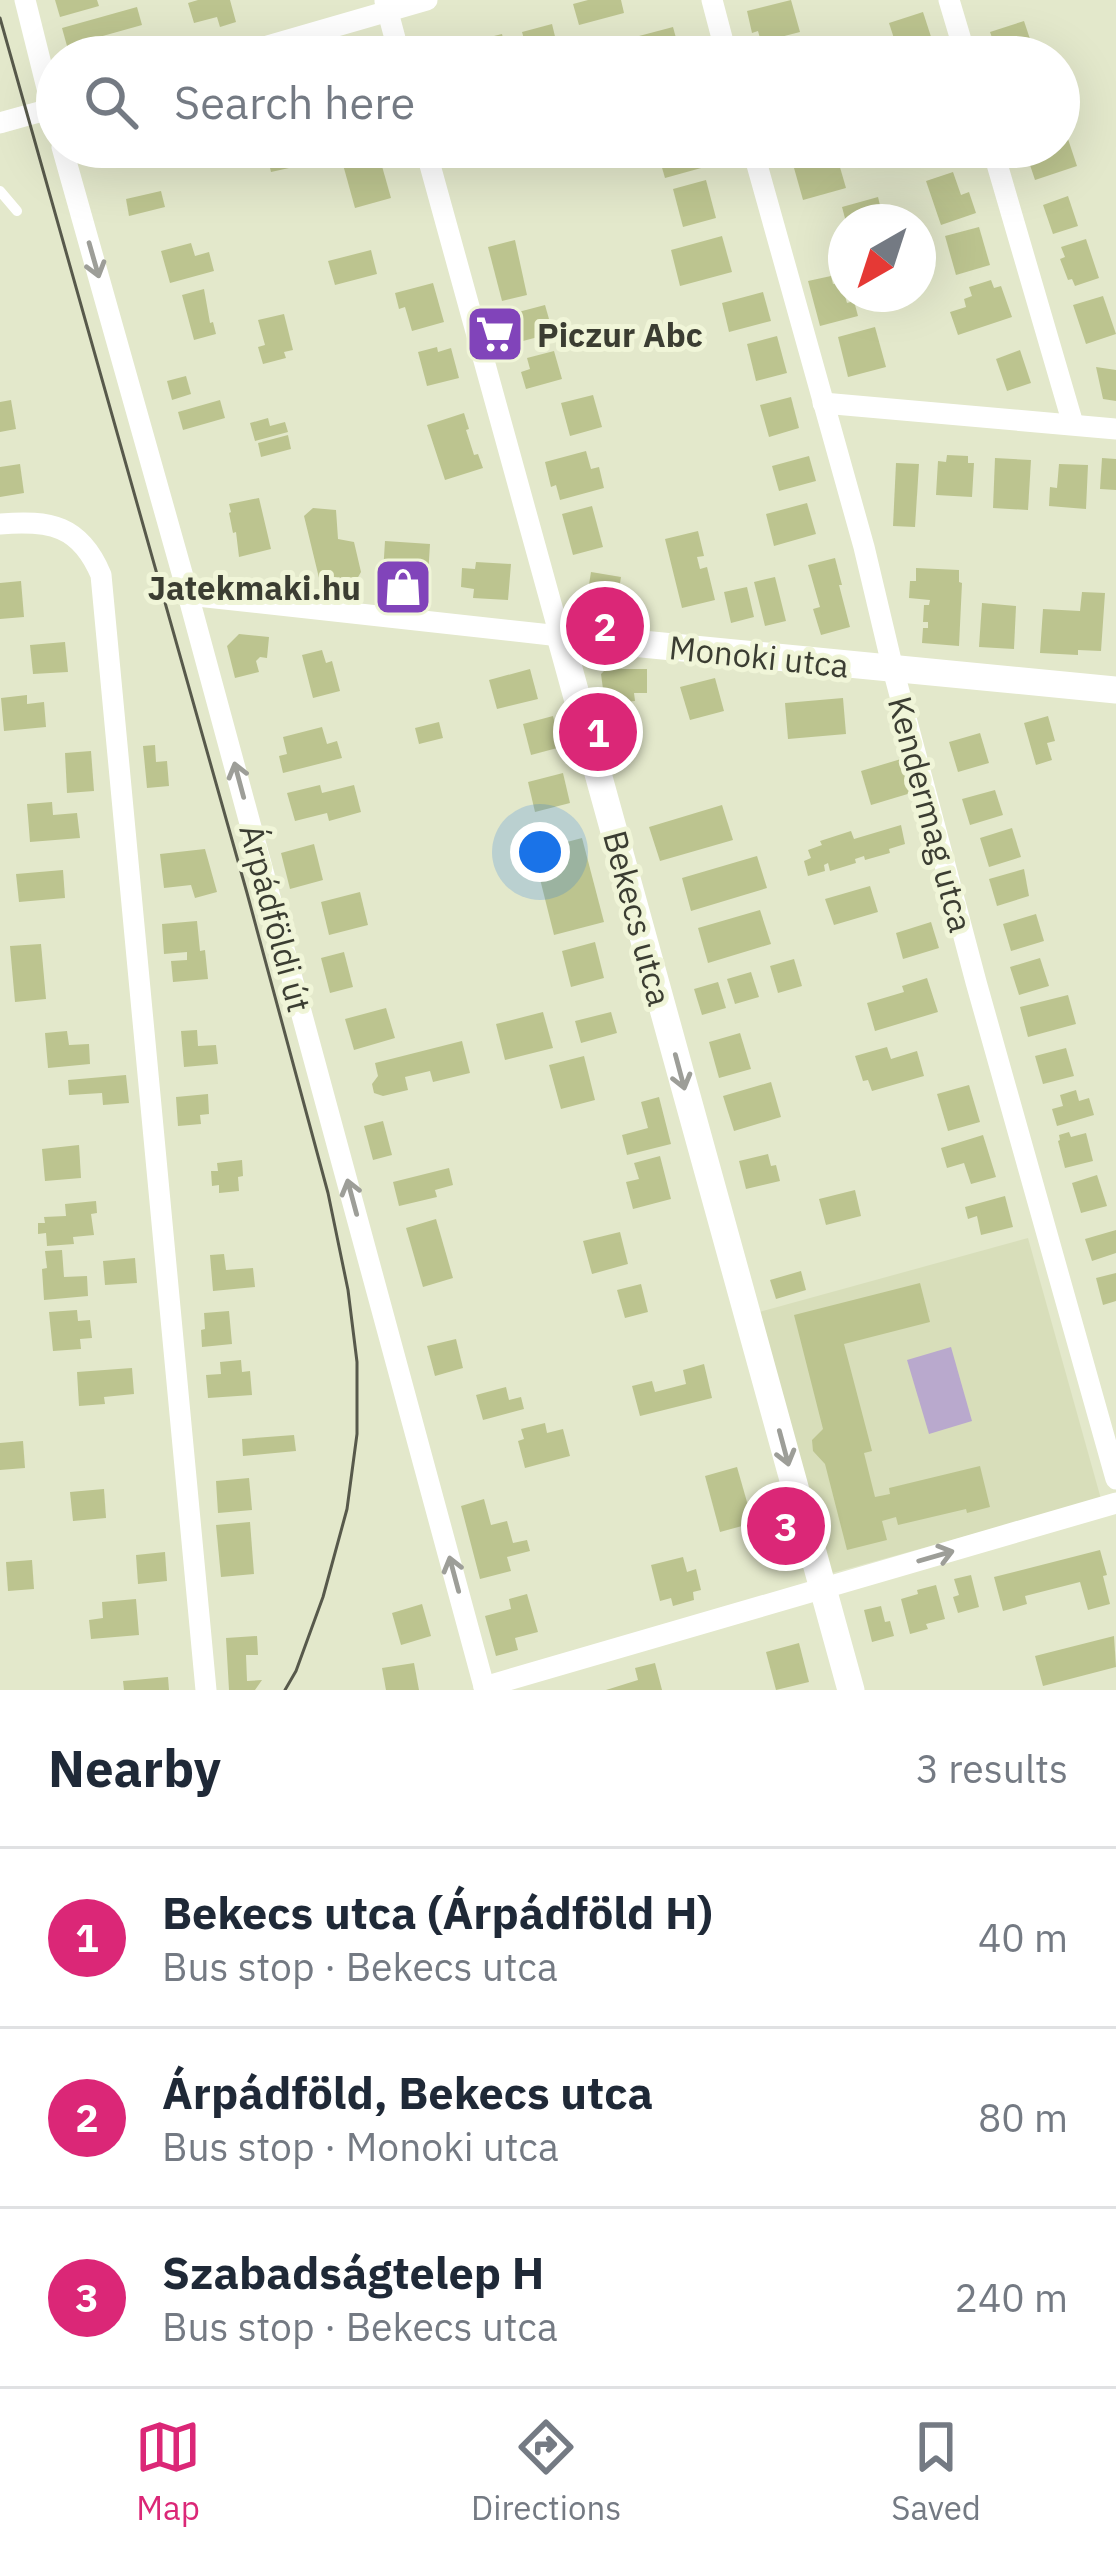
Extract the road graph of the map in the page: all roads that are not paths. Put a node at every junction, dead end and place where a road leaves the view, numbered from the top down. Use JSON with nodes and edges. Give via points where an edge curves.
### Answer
{"nodes":[{"id":1,"x":25,"y":0,"type":"edge"},
{"id":2,"x":427,"y":0,"type":"edge"},
{"id":3,"x":712,"y":0,"type":"edge"},
{"id":4,"x":949,"y":0,"type":"edge"},
{"id":5,"x":386,"y":5,"type":"edge"},
{"id":6,"x":292,"y":36,"type":"edge"},
{"id":7,"x":394,"y":36,"type":"edge"},
{"id":8,"x":721,"y":36,"type":"edge"},
{"id":9,"x":960,"y":36,"type":"edge"},
{"id":10,"x":36,"y":42,"type":"edge"},
{"id":11,"x":36,"y":118,"type":"edge"},
{"id":12,"x":0,"y":123,"type":"edge"},
{"id":13,"x":68,"y":168,"type":"edge"},
{"id":14,"x":431,"y":168,"type":"edge"},
{"id":15,"x":758,"y":168,"type":"edge"},
{"id":16,"x":998,"y":168,"type":"edge"},
{"id":17,"x":0,"y":191,"type":"edge"},
{"id":18,"x":17,"y":211,"type":"dead end"},
{"id":19,"x":823,"y":404,"type":"junction"},
{"id":20,"x":1073,"y":424,"type":"junction"},
{"id":21,"x":1116,"y":429,"type":"edge"},
{"id":22,"x":0,"y":524,"type":"edge"},
{"id":23,"x":188,"y":595,"type":"junction"},
{"id":24,"x":560,"y":635,"type":"junction"},
{"id":25,"x":893,"y":669,"type":"junction"},
{"id":26,"x":1116,"y":690,"type":"edge"},
{"id":27,"x":1116,"y":1479,"type":"edge"},
{"id":28,"x":1116,"y":1503,"type":"edge"},
{"id":29,"x":824,"y":1589,"type":"junction"},
{"id":30,"x":485,"y":1688,"type":"edge"},
{"id":31,"x":206,"y":1690,"type":"edge"},
{"id":32,"x":851,"y":1690,"type":"edge"}],
"edges":[{"from":1,"to":10,"type":"street"},
{"from":2,"to":5,"type":"street"},
{"from":3,"to":8,"type":"street"},
{"from":4,"to":9,"type":"street"},
{"from":5,"to":6,"type":"street"},
{"from":5,"to":7,"type":"street"},
{"from":11,"to":12,"type":"street"},
{"from":13,"to":23,"type":"street","name":"Árpádföldi út","one_way":true},
{"from":14,"to":24,"type":"street","name":"Bekecs utca"},
{"from":15,"to":19,"type":"street","name":"Kendermag utca"},
{"from":16,"to":20,"type":"street"},
{"from":17,"to":18,"type":"lane"},
{"from":19,"to":20,"type":"street"},
{"from":19,"to":25,"type":"street","name":"Kendermag utca"},
{"from":20,"to":21,"type":"street"},
{"from":22,"to":31,"type":"street","via":[[48,522],[82,544],[101,575]]},
{"from":23,"to":24,"type":"street","name":"Monoki utca"},
{"from":30,"to":23,"type":"street","name":"Árpádföldi út","one_way":true},
{"from":24,"to":25,"type":"street","name":"Monoki utca"},
{"from":24,"to":29,"type":"street","name":"Bekecs utca","one_way":true},
{"from":25,"to":26,"type":"street","name":"Monoki utca"},
{"from":25,"to":27,"type":"street","name":"Kendermag utca"},
{"from":29,"to":28,"type":"street","one_way":true},
{"from":29,"to":30,"type":"street"},
{"from":29,"to":32,"type":"street","name":"Bekecs utca"}]}
